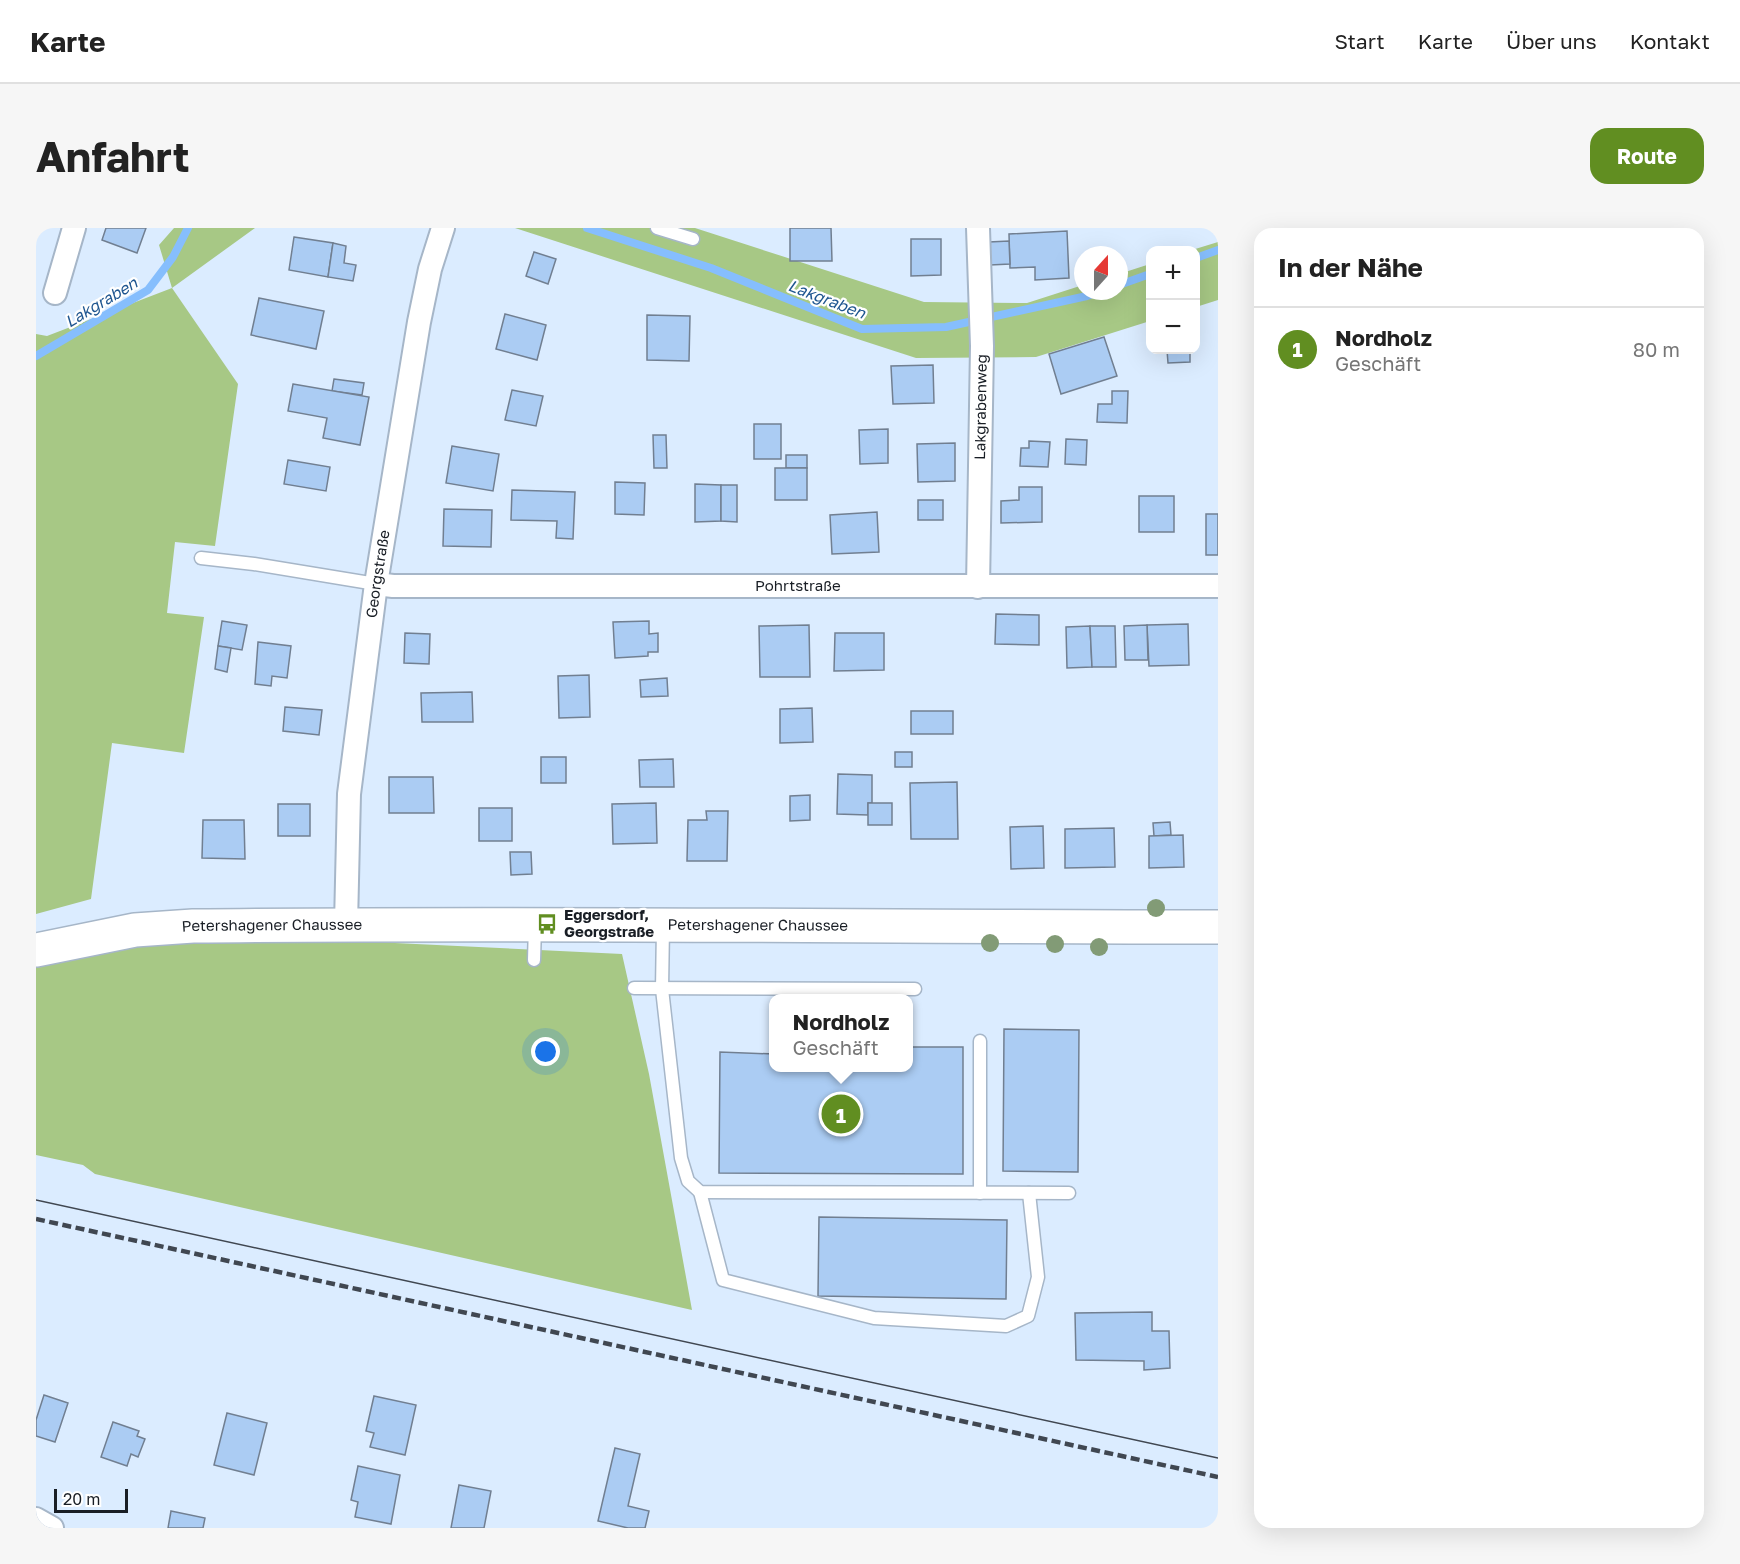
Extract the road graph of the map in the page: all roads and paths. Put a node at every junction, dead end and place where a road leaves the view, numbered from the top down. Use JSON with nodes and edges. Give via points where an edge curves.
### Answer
{"nodes":[{"id":1,"x":74,"y":228,"type":"edge"},
{"id":2,"x":443,"y":228,"type":"edge"},
{"id":3,"x":657,"y":228,"type":"edge"},
{"id":4,"x":978,"y":228,"type":"edge"},
{"id":5,"x":693,"y":239,"type":"dead end"},
{"id":6,"x":55,"y":293,"type":"dead end"},
{"id":7,"x":201,"y":558,"type":"dead end"},
{"id":8,"x":376,"y":584,"type":"junction"},
{"id":9,"x":1218,"y":586,"type":"edge"},
{"id":10,"x":978,"y":587,"type":"junction"},
{"id":11,"x":346,"y":924,"type":"junction"},
{"id":12,"x":535,"y":924,"type":"junction"},
{"id":13,"x":662,"y":924,"type":"junction"},
{"id":14,"x":1218,"y":927,"type":"edge"},
{"id":15,"x":36,"y":950,"type":"edge"},
{"id":16,"x":534,"y":960,"type":"dead end"},
{"id":17,"x":634,"y":988,"type":"dead end"},
{"id":18,"x":662,"y":989,"type":"junction"},
{"id":19,"x":915,"y":989,"type":"dead end"},
{"id":20,"x":980,"y":1041,"type":"dead end"},
{"id":21,"x":700,"y":1192,"type":"junction"},
{"id":22,"x":980,"y":1193,"type":"junction"},
{"id":23,"x":1029,"y":1193,"type":"junction"},
{"id":24,"x":1069,"y":1193,"type":"dead end"},
{"id":25,"x":36,"y":1519,"type":"edge"},
{"id":26,"x":52,"y":1528,"type":"edge"}],
"edges":[{"from":1,"to":6,"type":"street"},
{"from":2,"to":8,"type":"street","name":"Georgstraße","via":[[419,322]]},
{"from":3,"to":5,"type":"lane"},
{"from":4,"to":10,"type":"street","name":"Lakgrabenweg","via":[[982,346]]},
{"from":7,"to":8,"type":"lane"},
{"from":8,"to":10,"type":"street","name":"Pohrtstraße"},
{"from":8,"to":11,"type":"street","name":"Georgstraße","via":[[349,794]]},
{"from":9,"to":10,"type":"street","name":"Pohrtstraße"},
{"from":11,"to":12,"type":"street","name":"Petershagener Chaussee"},
{"from":11,"to":15,"type":"street","name":"Petershagener Chaussee","via":[[154,928]]},
{"from":12,"to":13,"type":"street","name":"Petershagener Chaussee"},
{"from":12,"to":16,"type":"lane"},
{"from":13,"to":14,"type":"street","name":"Petershagener Chaussee"},
{"from":13,"to":18,"type":"lane"},
{"from":17,"to":18,"type":"lane"},
{"from":18,"to":19,"type":"lane"},
{"from":18,"to":21,"type":"lane","via":[[681,1158],[688,1181]]},
{"from":20,"to":22,"type":"lane"},
{"from":21,"to":22,"type":"lane"},
{"from":21,"to":23,"type":"lane","via":[[723,1280],[874,1318],[1006,1326],[1028,1316],[1038,1277]]},
{"from":22,"to":23,"type":"lane"},
{"from":23,"to":24,"type":"lane"},
{"from":25,"to":26,"type":"street"}]}
